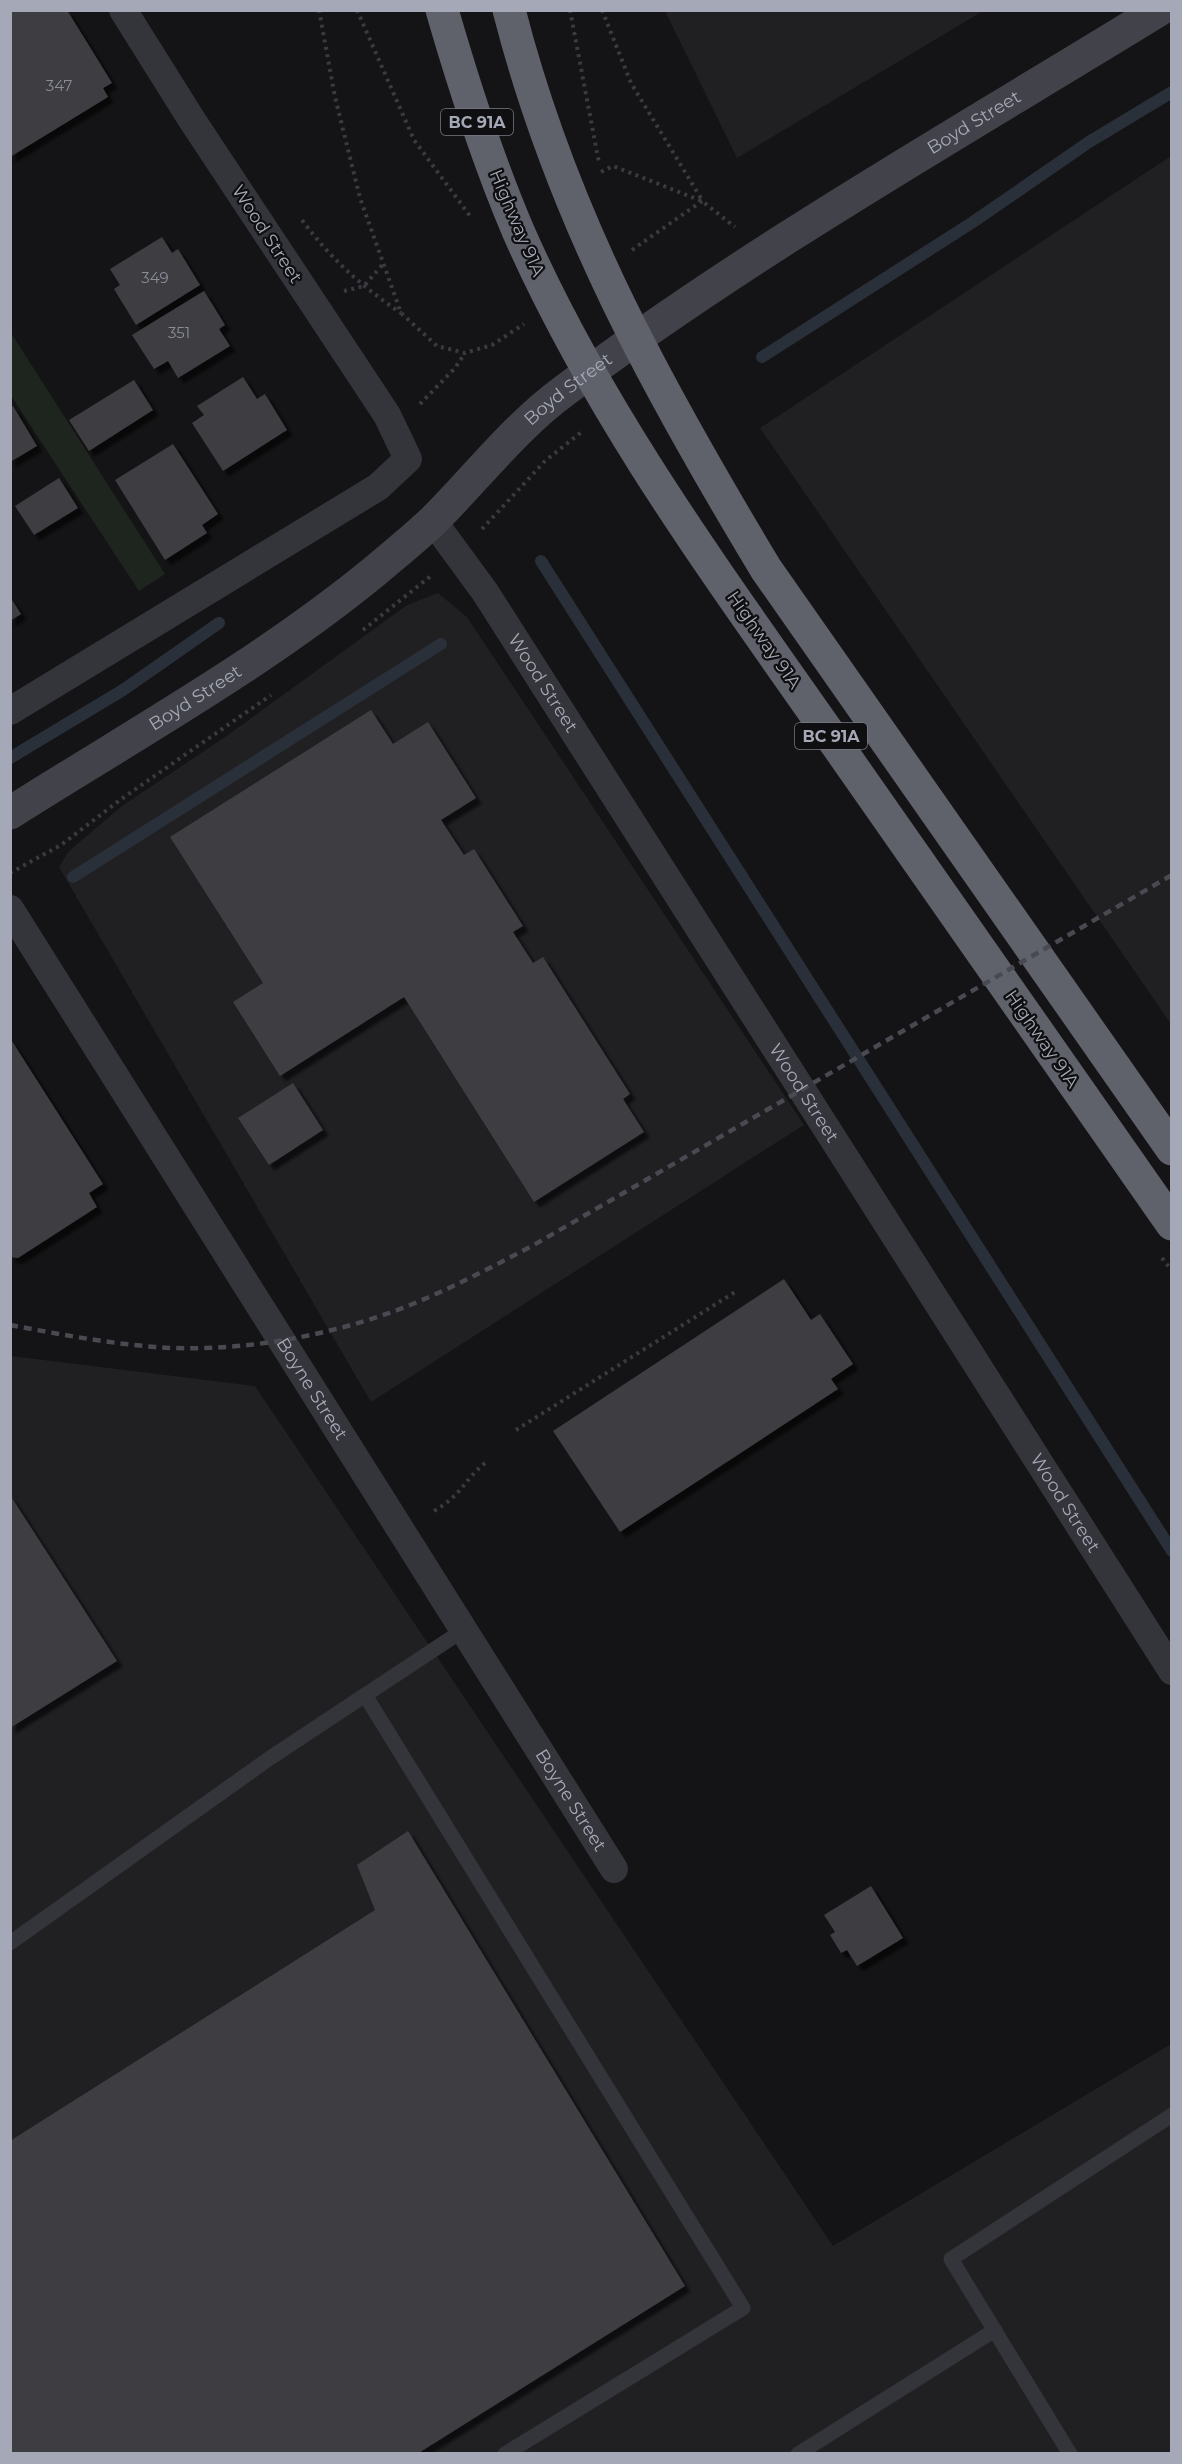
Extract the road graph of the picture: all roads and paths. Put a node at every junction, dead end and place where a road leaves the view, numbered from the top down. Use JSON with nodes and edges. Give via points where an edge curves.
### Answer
{"nodes":[{"id":1,"x":123,"y":10,"type":"edge"},
{"id":2,"x":319,"y":10,"type":"edge"},
{"id":3,"x":357,"y":10,"type":"edge"},
{"id":4,"x":442,"y":10,"type":"edge"},
{"id":5,"x":509,"y":10,"type":"edge"},
{"id":6,"x":570,"y":10,"type":"edge"},
{"id":7,"x":602,"y":10,"type":"edge"},
{"id":8,"x":1159,"y":10,"type":"edge"},
{"id":9,"x":601,"y":172,"type":"junction"},
{"id":10,"x":601,"y":180,"type":"dead end"},
{"id":11,"x":702,"y":201,"type":"junction"},
{"id":12,"x":297,"y":213,"type":"dead end"},
{"id":13,"x":474,"y":221,"type":"dead end"},
{"id":14,"x":737,"y":229,"type":"dead end"},
{"id":15,"x":383,"y":264,"type":"junction"},
{"id":16,"x":363,"y":286,"type":"junction"},
{"id":17,"x":305,"y":292,"type":"junction"},
{"id":18,"x":401,"y":313,"type":"junction"},
{"id":19,"x":591,"y":424,"type":"dead end"},
{"id":20,"x":408,"y":459,"type":"junction"},
{"id":21,"x":433,"y":521,"type":"junction"},
{"id":22,"x":490,"y":521,"type":"dead end"},
{"id":23,"x":422,"y":585,"type":"dead end"},
{"id":24,"x":360,"y":633,"type":"dead end"},
{"id":25,"x":279,"y":690,"type":"dead end"},
{"id":26,"x":10,"y":711,"type":"edge"},
{"id":27,"x":10,"y":813,"type":"edge"},
{"id":28,"x":10,"y":873,"type":"edge"},
{"id":29,"x":10,"y":909,"type":"edge"},
{"id":30,"x":1172,"y":1149,"type":"edge"},
{"id":31,"x":1172,"y":1224,"type":"edge"},
{"id":32,"x":735,"y":1292,"type":"dead end"},
{"id":33,"x":516,"y":1430,"type":"dead end"},
{"id":34,"x":484,"y":1463,"type":"dead end"},
{"id":35,"x":434,"y":1511,"type":"dead end"},
{"id":36,"x":465,"y":1629,"type":"junction"},
{"id":37,"x":1172,"y":1671,"type":"edge"},
{"id":38,"x":365,"y":1695,"type":"junction"},
{"id":39,"x":614,"y":1869,"type":"dead end"},
{"id":40,"x":10,"y":1943,"type":"edge"},
{"id":41,"x":1172,"y":2115,"type":"edge"},
{"id":42,"x":995,"y":2330,"type":"junction"},
{"id":43,"x":505,"y":2454,"type":"edge"},
{"id":44,"x":798,"y":2454,"type":"edge"},
{"id":45,"x":1070,"y":2454,"type":"edge"}],
"edges":[{"from":1,"to":17,"type":"street","name":"Wood Street"},
{"from":2,"to":15,"type":"path","via":[[360,198]]},
{"from":3,"to":13,"type":"path","via":[[414,140]]},
{"from":4,"to":31,"type":"highway","name":"Highway 91A","number":"BC 91A","via":[[484,143],[519,232],[602,394],[645,466]]},
{"from":5,"to":30,"type":"highway","number":"BC 91A","via":[[570,200],[656,381],[766,569]]},
{"from":6,"to":9,"type":"path"},
{"from":7,"to":11,"type":"path","via":[[631,83]]},
{"from":8,"to":21,"type":"main road","name":"Boyd Street","via":[[757,258],[653,327],[561,393]]},
{"from":9,"to":10,"type":"path"},
{"from":9,"to":11,"type":"path","via":[[613,166]]},
{"from":11,"to":14,"type":"path"},
{"from":12,"to":16,"type":"path","via":[[327,253]]},
{"from":15,"to":16,"type":"path"},
{"from":15,"to":18,"type":"path"},
{"from":16,"to":17,"type":"path","via":[[350,291]]},
{"from":16,"to":18,"type":"path"},
{"from":17,"to":20,"type":"street","name":"Wood Street","via":[[387,415]]},
{"from":18,"to":20,"type":"path","via":[[437,346],[465,352],[456,368],[419,404],[408,426]]},
{"from":19,"to":22,"type":"path","via":[[545,461]]},
{"from":20,"to":26,"type":"street","via":[[378,487]]},
{"from":21,"to":27,"type":"main road","name":"Boyd Street","via":[[315,617]]},
{"from":21,"to":37,"type":"street","name":"Wood Street","via":[[485,592]]},
{"from":23,"to":24,"type":"path"},
{"from":25,"to":28,"type":"path","via":[[61,845]]},
{"from":29,"to":36,"type":"street","name":"Boyne Street"},
{"from":32,"to":33,"type":"path"},
{"from":34,"to":35,"type":"path","via":[[453,1501]]},
{"from":36,"to":38,"type":"lane"},
{"from":36,"to":39,"type":"street","name":"Boyne Street"},
{"from":38,"to":40,"type":"lane"},
{"from":38,"to":43,"type":"lane","via":[[743,2308]]},
{"from":41,"to":42,"type":"lane","via":[[951,2259]]},
{"from":42,"to":44,"type":"lane"},
{"from":42,"to":45,"type":"lane"}]}
